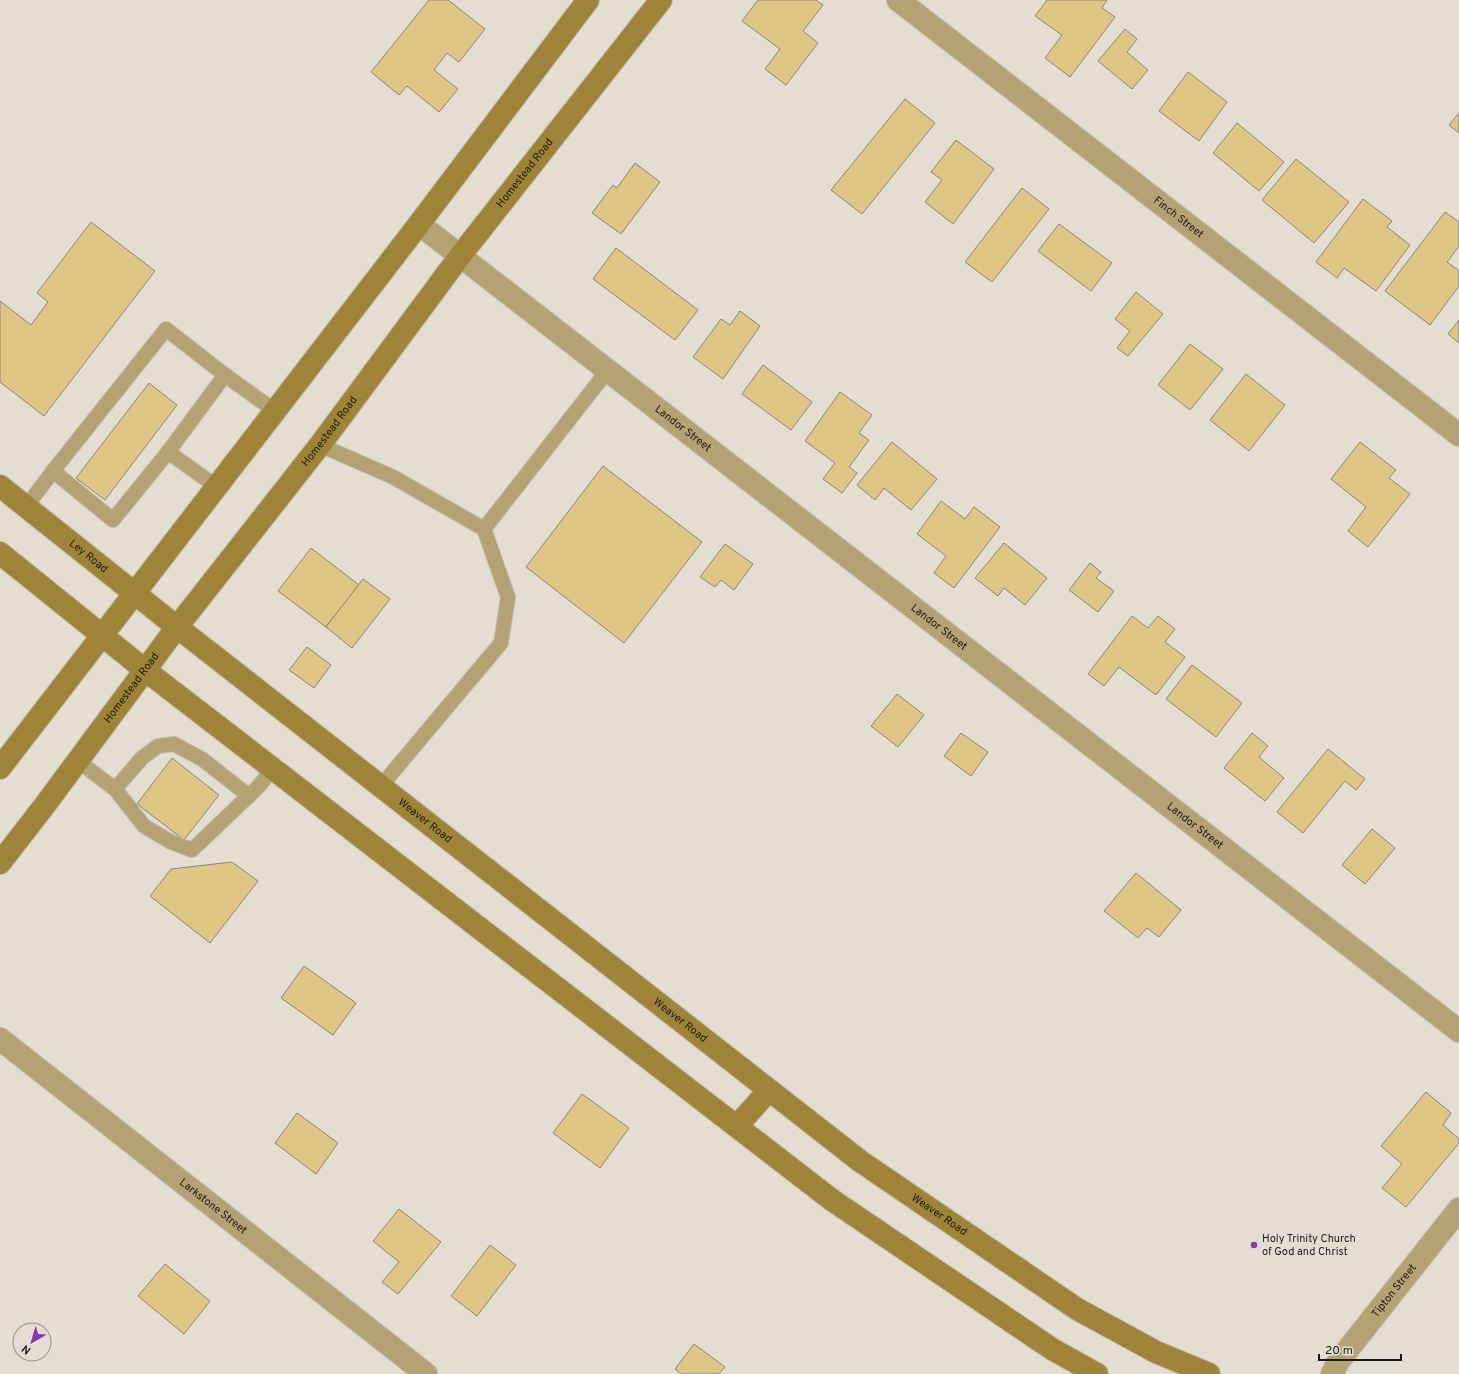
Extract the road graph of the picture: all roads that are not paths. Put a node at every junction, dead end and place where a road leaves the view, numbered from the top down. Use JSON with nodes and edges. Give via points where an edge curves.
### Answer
{"nodes":[{"id":1,"x":588,"y":0,"type":"edge"},
{"id":2,"x":661,"y":0,"type":"edge"},
{"id":3,"x":898,"y":0,"type":"edge"},
{"id":4,"x":420,"y":224,"type":"junction"},
{"id":5,"x":460,"y":256,"type":"junction"},
{"id":6,"x":608,"y":370,"type":"junction"},
{"id":7,"x":225,"y":375,"type":"junction"},
{"id":8,"x":275,"y":411,"type":"junction"},
{"id":9,"x":1459,"y":435,"type":"edge"},
{"id":10,"x":320,"y":445,"type":"junction"},
{"id":11,"x":168,"y":452,"type":"junction"},
{"id":12,"x":53,"y":471,"type":"junction"},
{"id":13,"x":0,"y":486,"type":"edge"},
{"id":14,"x":217,"y":487,"type":"junction"},
{"id":15,"x":26,"y":507,"type":"junction"},
{"id":16,"x":484,"y":530,"type":"junction"},
{"id":17,"x":0,"y":552,"type":"edge"},
{"id":18,"x":135,"y":593,"type":"junction"},
{"id":19,"x":177,"y":627,"type":"junction"},
{"id":20,"x":102,"y":635,"type":"junction"},
{"id":21,"x":145,"y":670,"type":"junction"},
{"id":22,"x":78,"y":761,"type":"junction"},
{"id":23,"x":0,"y":768,"type":"edge"},
{"id":24,"x":273,"y":768,"type":"junction"},
{"id":25,"x":381,"y":786,"type":"junction"},
{"id":26,"x":115,"y":789,"type":"junction"},
{"id":27,"x":249,"y":796,"type":"junction"},
{"id":28,"x":0,"y":863,"type":"edge"},
{"id":29,"x":1459,"y":1031,"type":"edge"},
{"id":30,"x":0,"y":1039,"type":"edge"},
{"id":31,"x":769,"y":1090,"type":"junction"},
{"id":32,"x":737,"y":1126,"type":"junction"},
{"id":33,"x":1459,"y":1209,"type":"edge"},
{"id":34,"x":426,"y":1374,"type":"edge"},
{"id":35,"x":1098,"y":1374,"type":"edge"},
{"id":36,"x":1209,"y":1374,"type":"edge"},
{"id":37,"x":1332,"y":1374,"type":"edge"}],
"edges":[{"from":1,"to":4,"type":"main road"},
{"from":2,"to":5,"type":"main road","name":"Homestead Road"},
{"from":3,"to":9,"type":"street","name":"Finch Street"},
{"from":4,"to":5,"type":"street","name":"Landor Street"},
{"from":4,"to":8,"type":"main road"},
{"from":5,"to":6,"type":"street","name":"Landor Street"},
{"from":5,"to":10,"type":"main road","name":"Homestead Road"},
{"from":6,"to":16,"type":"lane"},
{"from":6,"to":29,"type":"street","name":"Landor Street"},
{"from":7,"to":8,"type":"lane"},
{"from":7,"to":11,"type":"lane"},
{"from":7,"to":12,"type":"lane","via":[[166,329]]},
{"from":8,"to":14,"type":"main road"},
{"from":10,"to":16,"type":"lane","via":[[393,477]]},
{"from":10,"to":19,"type":"main road","name":"Homestead Road"},
{"from":11,"to":12,"type":"lane","via":[[113,520]]},
{"from":11,"to":14,"type":"lane"},
{"from":12,"to":15,"type":"lane"},
{"from":13,"to":15,"type":"main road","name":"Ley Road"},
{"from":14,"to":18,"type":"main road"},
{"from":15,"to":18,"type":"main road","name":"Ley Road"},
{"from":16,"to":25,"type":"lane","via":[[508,597],[501,643]]},
{"from":17,"to":20,"type":"main road"},
{"from":18,"to":19,"type":"main road","name":"Ley Road"},
{"from":18,"to":20,"type":"main road"},
{"from":19,"to":21,"type":"main road","name":"Homestead Road"},
{"from":19,"to":25,"type":"main road","name":"Weaver Road"},
{"from":20,"to":21,"type":"main road"},
{"from":20,"to":23,"type":"main road"},
{"from":21,"to":22,"type":"main road","name":"Homestead Road"},
{"from":21,"to":24,"type":"main road"},
{"from":22,"to":26,"type":"lane"},
{"from":22,"to":28,"type":"main road","name":"Homestead Road"},
{"from":24,"to":27,"type":"lane"},
{"from":24,"to":32,"type":"main road"},
{"from":25,"to":31,"type":"main road","name":"Weaver Road"},
{"from":26,"to":27,"type":"lane","via":[[142,758],[158,746],[174,744],[202,760]]},
{"from":26,"to":27,"type":"lane","via":[[144,826],[171,842],[192,850]]},
{"from":30,"to":34,"type":"street","name":"Larkstone Street"},
{"from":31,"to":32,"type":"main road"},
{"from":31,"to":36,"type":"main road","name":"Weaver Road","via":[[860,1161],[1077,1308],[1156,1352]]},
{"from":32,"to":35,"type":"main road","via":[[832,1200],[1052,1349]]},
{"from":33,"to":37,"type":"street","name":"Tipton Street","via":[[1338,1362]]}]}
